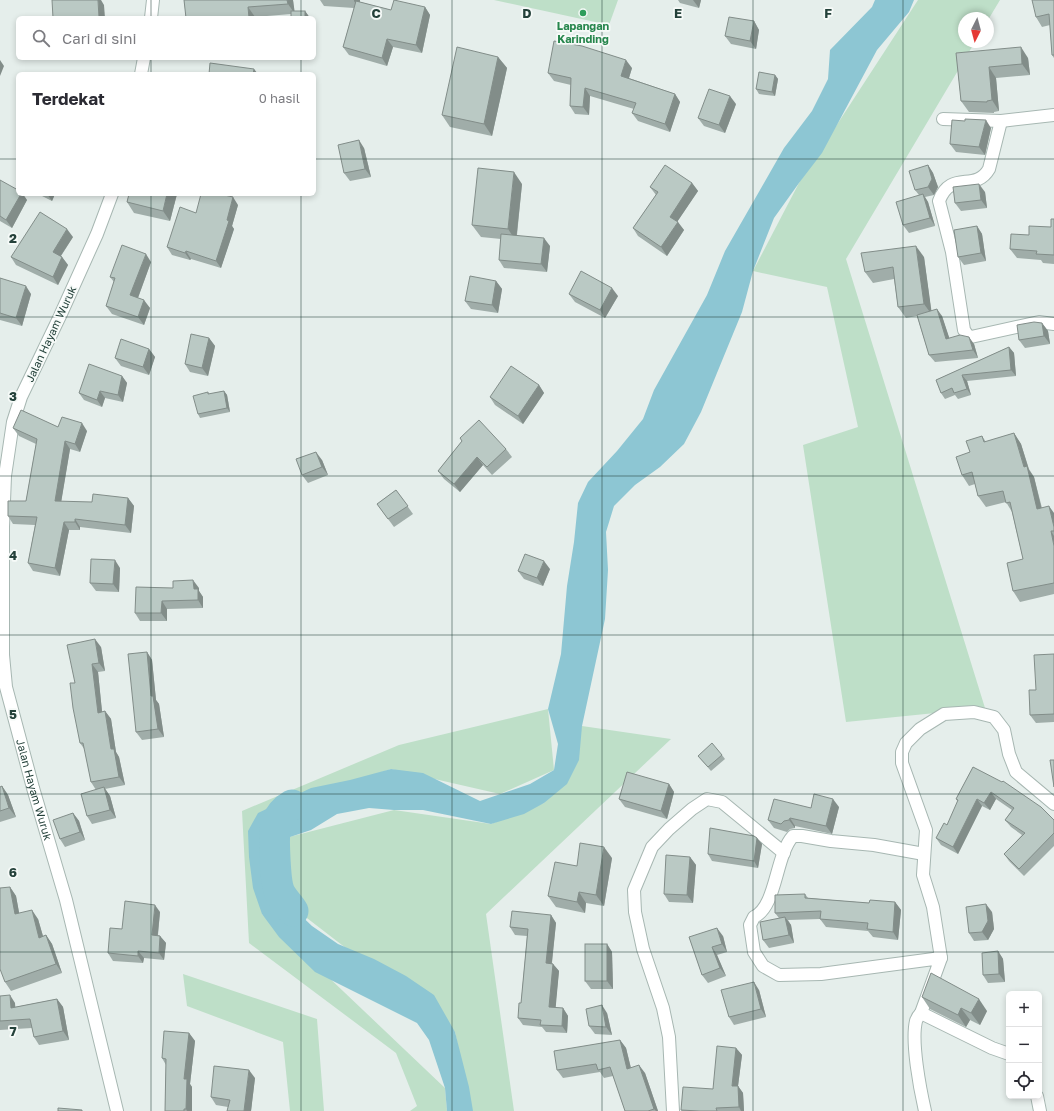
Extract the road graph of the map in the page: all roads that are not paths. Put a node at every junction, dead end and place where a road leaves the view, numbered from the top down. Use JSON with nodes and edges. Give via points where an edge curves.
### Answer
{"nodes":[{"id":1,"x":153,"y":0,"type":"edge"},
{"id":2,"x":151,"y":16,"type":"edge"},
{"id":3,"x":144,"y":60,"type":"edge"},
{"id":4,"x":141,"y":72,"type":"edge"},
{"id":5,"x":1054,"y":115,"type":"edge"},
{"id":6,"x":943,"y":120,"type":"dead end"},
{"id":7,"x":1001,"y":121,"type":"junction"},
{"id":8,"x":111,"y":196,"type":"edge"},
{"id":9,"x":1054,"y":324,"type":"edge"},
{"id":10,"x":1054,"y":804,"type":"edge"},
{"id":11,"x":784,"y":853,"type":"junction"},
{"id":12,"x":924,"y":854,"type":"junction"},
{"id":13,"x":941,"y":958,"type":"junction"},
{"id":14,"x":921,"y":1013,"type":"junction"},
{"id":15,"x":1006,"y":1053,"type":"edge"},
{"id":16,"x":1038,"y":1099,"type":"edge"},
{"id":17,"x":117,"y":1111,"type":"edge"},
{"id":18,"x":673,"y":1111,"type":"edge"},
{"id":19,"x":925,"y":1111,"type":"edge"},
{"id":20,"x":1040,"y":1111,"type":"edge"}],
"edges":[{"from":1,"to":2,"type":"street"},
{"from":3,"to":4,"type":"street"},
{"from":5,"to":7,"type":"street"},
{"from":6,"to":7,"type":"street"},
{"from":7,"to":9,"type":"street","via":[[985,176],[980,180],[950,185],[940,201],[952,252],[964,330],[971,337],[1039,322]]},
{"from":8,"to":17,"type":"street","name":"Jalan Hayam Wuruk","via":[[97,234],[21,397],[13,422],[5,476],[3,655],[6,687],[66,900]]},
{"from":10,"to":12,"type":"street","via":[[1016,772],[1004,730],[994,717],[974,712],[944,714],[920,729],[906,743],[902,752],[907,780],[926,830]]},
{"from":11,"to":12,"type":"street","via":[[793,836],[802,836]]},
{"from":11,"to":13,"type":"street","via":[[769,899],[750,925],[754,952],[763,966],[779,975],[821,974]]},
{"from":11,"to":18,"type":"street","via":[[722,802],[707,799],[669,829],[652,847],[634,890],[635,912],[643,949],[663,1008],[669,1036]]},
{"from":12,"to":13,"type":"street","via":[[923,875],[933,908]]},
{"from":13,"to":14,"type":"street"},
{"from":14,"to":15,"type":"street"},
{"from":14,"to":19,"type":"street","via":[[916,1020],[915,1035]]},
{"from":16,"to":20,"type":"street"}]}
